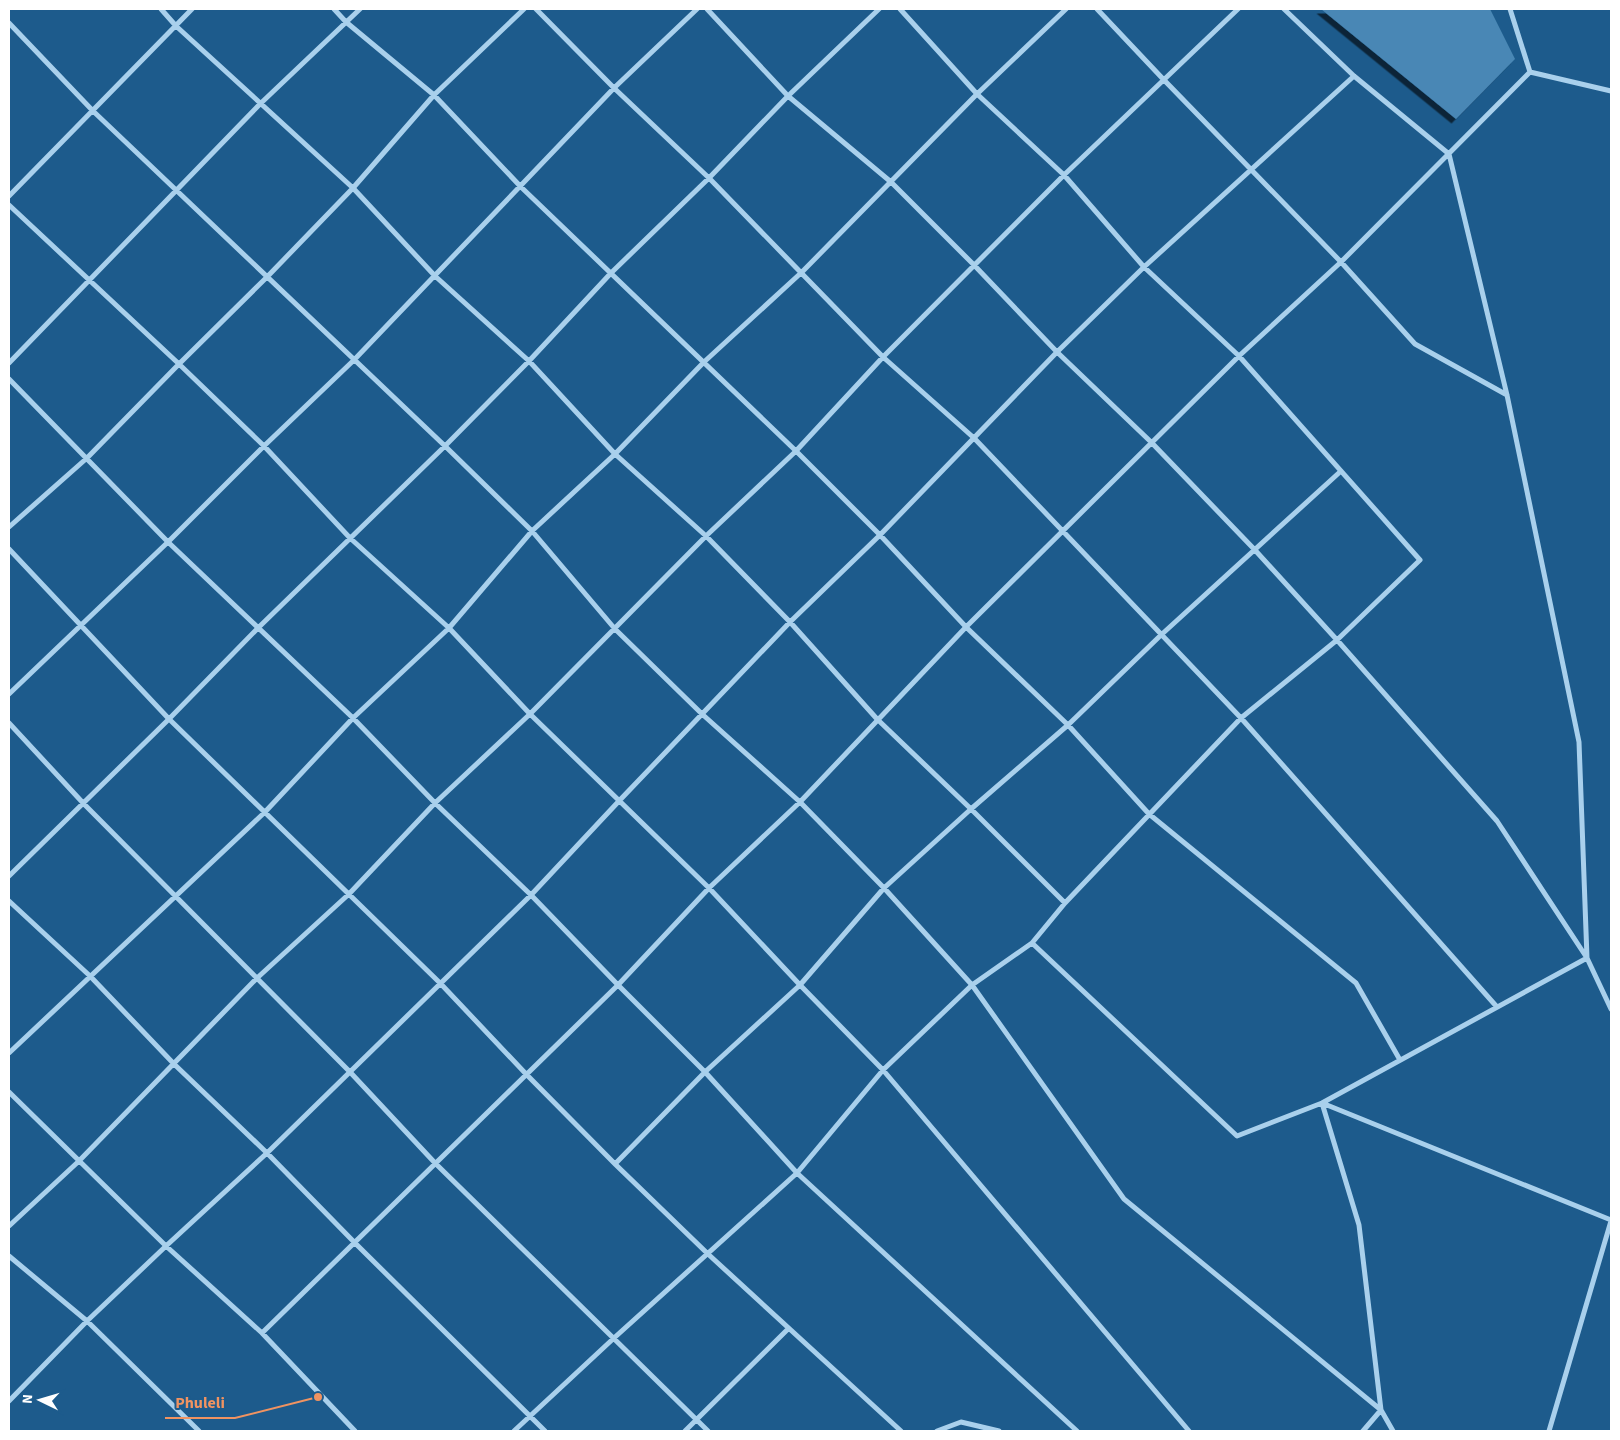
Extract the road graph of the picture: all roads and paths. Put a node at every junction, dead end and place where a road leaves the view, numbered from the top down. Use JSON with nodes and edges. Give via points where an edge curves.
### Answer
{"nodes":[{"id":1,"x":161,"y":9,"type":"edge"},
{"id":2,"x":192,"y":9,"type":"edge"},
{"id":3,"x":334,"y":9,"type":"edge"},
{"id":4,"x":360,"y":9,"type":"edge"},
{"id":5,"x":524,"y":9,"type":"edge"},
{"id":6,"x":536,"y":9,"type":"edge"},
{"id":7,"x":697,"y":9,"type":"edge"},
{"id":8,"x":707,"y":9,"type":"edge"},
{"id":9,"x":879,"y":9,"type":"edge"},
{"id":10,"x":900,"y":9,"type":"edge"},
{"id":11,"x":1066,"y":9,"type":"edge"},
{"id":12,"x":1097,"y":9,"type":"edge"},
{"id":13,"x":1238,"y":9,"type":"edge"},
{"id":14,"x":1284,"y":9,"type":"edge"},
{"id":15,"x":1510,"y":9,"type":"edge"},
{"id":16,"x":346,"y":22,"type":"junction"},
{"id":17,"x":9,"y":23,"type":"edge"},
{"id":18,"x":176,"y":26,"type":"junction"},
{"id":19,"x":1530,"y":72,"type":"junction"},
{"id":20,"x":1354,"y":76,"type":"junction"},
{"id":21,"x":1164,"y":80,"type":"junction"},
{"id":22,"x":614,"y":88,"type":"junction"},
{"id":23,"x":1611,"y":91,"type":"edge"},
{"id":24,"x":977,"y":94,"type":"junction"},
{"id":25,"x":434,"y":95,"type":"junction"},
{"id":26,"x":788,"y":96,"type":"junction"},
{"id":27,"x":260,"y":104,"type":"junction"},
{"id":28,"x":93,"y":111,"type":"junction"},
{"id":29,"x":1449,"y":154,"type":"junction"},
{"id":30,"x":1251,"y":168,"type":"junction"},
{"id":31,"x":1064,"y":175,"type":"junction"},
{"id":32,"x":709,"y":178,"type":"junction"},
{"id":33,"x":891,"y":182,"type":"junction"},
{"id":34,"x":521,"y":187,"type":"junction"},
{"id":35,"x":353,"y":188,"type":"junction"},
{"id":36,"x":176,"y":191,"type":"junction"},
{"id":37,"x":9,"y":196,"type":"edge"},
{"id":38,"x":9,"y":205,"type":"edge"},
{"id":39,"x":1341,"y":262,"type":"junction"},
{"id":40,"x":974,"y":265,"type":"junction"},
{"id":41,"x":1144,"y":266,"type":"junction"},
{"id":42,"x":802,"y":272,"type":"junction"},
{"id":43,"x":611,"y":273,"type":"junction"},
{"id":44,"x":435,"y":276,"type":"junction"},
{"id":45,"x":267,"y":277,"type":"junction"},
{"id":46,"x":90,"y":280,"type":"junction"},
{"id":47,"x":1057,"y":352,"type":"junction"},
{"id":48,"x":1239,"y":356,"type":"junction"},
{"id":49,"x":883,"y":358,"type":"junction"},
{"id":50,"x":354,"y":360,"type":"junction"},
{"id":51,"x":529,"y":361,"type":"junction"},
{"id":52,"x":704,"y":362,"type":"junction"},
{"id":53,"x":9,"y":363,"type":"edge"},
{"id":54,"x":179,"y":364,"type":"junction"},
{"id":55,"x":9,"y":379,"type":"edge"},
{"id":56,"x":1507,"y":395,"type":"junction"},
{"id":57,"x":974,"y":438,"type":"junction"},
{"id":58,"x":1151,"y":442,"type":"junction"},
{"id":59,"x":264,"y":446,"type":"junction"},
{"id":60,"x":445,"y":446,"type":"junction"},
{"id":61,"x":796,"y":450,"type":"junction"},
{"id":62,"x":616,"y":454,"type":"junction"},
{"id":63,"x":87,"y":458,"type":"junction"},
{"id":64,"x":1341,"y":470,"type":"junction"},
{"id":65,"x":9,"y":527,"type":"edge"},
{"id":66,"x":532,"y":531,"type":"junction"},
{"id":67,"x":1063,"y":531,"type":"junction"},
{"id":68,"x":880,"y":535,"type":"junction"},
{"id":69,"x":706,"y":536,"type":"junction"},
{"id":70,"x":350,"y":538,"type":"junction"},
{"id":71,"x":168,"y":542,"type":"junction"},
{"id":72,"x":9,"y":549,"type":"edge"},
{"id":73,"x":1254,"y":549,"type":"junction"},
{"id":74,"x":790,"y":622,"type":"junction"},
{"id":75,"x":81,"y":625,"type":"junction"},
{"id":76,"x":966,"y":627,"type":"junction"},
{"id":77,"x":258,"y":628,"type":"junction"},
{"id":78,"x":449,"y":628,"type":"junction"},
{"id":79,"x":615,"y":629,"type":"junction"},
{"id":80,"x":1161,"y":634,"type":"junction"},
{"id":81,"x":1337,"y":640,"type":"junction"},
{"id":82,"x":9,"y":694,"type":"edge"},
{"id":83,"x":530,"y":714,"type":"junction"},
{"id":84,"x":702,"y":714,"type":"junction"},
{"id":85,"x":353,"y":718,"type":"junction"},
{"id":86,"x":1241,"y":718,"type":"junction"},
{"id":87,"x":169,"y":719,"type":"junction"},
{"id":88,"x":877,"y":719,"type":"junction"},
{"id":89,"x":9,"y":723,"type":"edge"},
{"id":90,"x":1068,"y":725,"type":"junction"},
{"id":91,"x":619,"y":800,"type":"junction"},
{"id":92,"x":800,"y":802,"type":"junction"},
{"id":93,"x":435,"y":803,"type":"junction"},
{"id":94,"x":84,"y":804,"type":"junction"},
{"id":95,"x":971,"y":809,"type":"junction"},
{"id":96,"x":265,"y":812,"type":"junction"},
{"id":97,"x":1149,"y":814,"type":"junction"},
{"id":98,"x":9,"y":876,"type":"edge"},
{"id":99,"x":709,"y":888,"type":"junction"},
{"id":100,"x":884,"y":888,"type":"junction"},
{"id":101,"x":349,"y":894,"type":"junction"},
{"id":102,"x":531,"y":895,"type":"junction"},
{"id":103,"x":176,"y":896,"type":"junction"},
{"id":104,"x":9,"y":901,"type":"edge"},
{"id":105,"x":1065,"y":904,"type":"junction"},
{"id":106,"x":1032,"y":943,"type":"junction"},
{"id":107,"x":1587,"y":958,"type":"junction"},
{"id":108,"x":90,"y":976,"type":"junction"},
{"id":109,"x":256,"y":979,"type":"junction"},
{"id":110,"x":440,"y":983,"type":"junction"},
{"id":111,"x":618,"y":985,"type":"junction"},
{"id":112,"x":800,"y":986,"type":"junction"},
{"id":113,"x":972,"y":986,"type":"junction"},
{"id":114,"x":1496,"y":1007,"type":"junction"},
{"id":115,"x":1611,"y":1009,"type":"edge"},
{"id":116,"x":9,"y":1053,"type":"edge"},
{"id":117,"x":1400,"y":1060,"type":"junction"},
{"id":118,"x":174,"y":1064,"type":"junction"},
{"id":119,"x":883,"y":1070,"type":"junction"},
{"id":120,"x":350,"y":1072,"type":"junction"},
{"id":121,"x":705,"y":1072,"type":"junction"},
{"id":122,"x":526,"y":1074,"type":"junction"},
{"id":123,"x":9,"y":1092,"type":"edge"},
{"id":124,"x":1322,"y":1103,"type":"junction"},
{"id":125,"x":267,"y":1153,"type":"junction"},
{"id":126,"x":79,"y":1160,"type":"junction"},
{"id":127,"x":435,"y":1164,"type":"junction"},
{"id":128,"x":615,"y":1164,"type":"junction"},
{"id":129,"x":797,"y":1172,"type":"junction"},
{"id":130,"x":1611,"y":1220,"type":"edge"},
{"id":131,"x":9,"y":1226,"type":"edge"},
{"id":132,"x":355,"y":1243,"type":"junction"},
{"id":133,"x":166,"y":1246,"type":"junction"},
{"id":134,"x":708,"y":1254,"type":"junction"},
{"id":135,"x":9,"y":1256,"type":"edge"},
{"id":136,"x":87,"y":1321,"type":"junction"},
{"id":137,"x":788,"y":1329,"type":"junction"},
{"id":138,"x":262,"y":1333,"type":"junction"},
{"id":139,"x":614,"y":1338,"type":"junction"},
{"id":140,"x":9,"y":1401,"type":"edge"},
{"id":141,"x":1381,"y":1410,"type":"junction"},
{"id":142,"x":529,"y":1416,"type":"junction"},
{"id":143,"x":697,"y":1420,"type":"junction"},
{"id":144,"x":199,"y":1431,"type":"edge"},
{"id":145,"x":355,"y":1431,"type":"edge"},
{"id":146,"x":514,"y":1431,"type":"edge"},
{"id":147,"x":545,"y":1431,"type":"edge"},
{"id":148,"x":685,"y":1431,"type":"edge"},
{"id":149,"x":708,"y":1431,"type":"edge"},
{"id":150,"x":901,"y":1431,"type":"edge"},
{"id":151,"x":937,"y":1431,"type":"edge"},
{"id":152,"x":1000,"y":1431,"type":"edge"},
{"id":153,"x":1077,"y":1431,"type":"edge"},
{"id":154,"x":1189,"y":1431,"type":"edge"},
{"id":155,"x":1363,"y":1431,"type":"edge"},
{"id":156,"x":1393,"y":1431,"type":"edge"},
{"id":157,"x":1549,"y":1431,"type":"edge"}],
"edges":[{"from":1,"to":18,"type":"street"},
{"from":2,"to":18,"type":"street"},
{"from":3,"to":16,"type":"street"},
{"from":4,"to":16,"type":"street"},
{"from":5,"to":25,"type":"street"},
{"from":6,"to":22,"type":"street"},
{"from":7,"to":22,"type":"street"},
{"from":8,"to":26,"type":"street"},
{"from":9,"to":26,"type":"street"},
{"from":10,"to":24,"type":"street"},
{"from":11,"to":24,"type":"street"},
{"from":12,"to":21,"type":"street"},
{"from":13,"to":21,"type":"street"},
{"from":14,"to":20,"type":"street"},
{"from":15,"to":19,"type":"street"},
{"from":16,"to":25,"type":"street"},
{"from":16,"to":27,"type":"street"},
{"from":17,"to":28,"type":"street"},
{"from":18,"to":27,"type":"street"},
{"from":18,"to":28,"type":"street"},
{"from":19,"to":23,"type":"street"},
{"from":19,"to":29,"type":"street"},
{"from":20,"to":29,"type":"street"},
{"from":20,"to":30,"type":"street"},
{"from":21,"to":30,"type":"street"},
{"from":21,"to":31,"type":"street"},
{"from":22,"to":32,"type":"street"},
{"from":22,"to":34,"type":"street"},
{"from":24,"to":31,"type":"street"},
{"from":24,"to":33,"type":"street"},
{"from":25,"to":34,"type":"street"},
{"from":25,"to":35,"type":"street"},
{"from":26,"to":32,"type":"street"},
{"from":26,"to":33,"type":"street"},
{"from":27,"to":35,"type":"street"},
{"from":27,"to":36,"type":"street"},
{"from":28,"to":36,"type":"street"},
{"from":28,"to":37,"type":"street"},
{"from":29,"to":39,"type":"street"},
{"from":29,"to":56,"type":"street"},
{"from":30,"to":39,"type":"street"},
{"from":30,"to":41,"type":"street"},
{"from":31,"to":40,"type":"street"},
{"from":31,"to":41,"type":"street"},
{"from":32,"to":42,"type":"street"},
{"from":32,"to":43,"type":"street"},
{"from":33,"to":40,"type":"street"},
{"from":33,"to":42,"type":"street"},
{"from":34,"to":43,"type":"street"},
{"from":34,"to":44,"type":"street"},
{"from":35,"to":44,"type":"street"},
{"from":35,"to":45,"type":"street"},
{"from":36,"to":45,"type":"street"},
{"from":36,"to":46,"type":"street"},
{"from":38,"to":46,"type":"street"},
{"from":39,"to":48,"type":"street"},
{"from":39,"to":56,"type":"street","via":[[1415,344]]},
{"from":40,"to":47,"type":"street"},
{"from":40,"to":49,"type":"street"},
{"from":41,"to":47,"type":"street"},
{"from":41,"to":48,"type":"street"},
{"from":42,"to":49,"type":"street"},
{"from":42,"to":52,"type":"street"},
{"from":43,"to":51,"type":"street"},
{"from":43,"to":52,"type":"street"},
{"from":44,"to":50,"type":"street"},
{"from":44,"to":51,"type":"street"},
{"from":45,"to":50,"type":"street"},
{"from":45,"to":54,"type":"street"},
{"from":46,"to":53,"type":"street"},
{"from":46,"to":54,"type":"street"},
{"from":47,"to":57,"type":"street"},
{"from":47,"to":58,"type":"street"},
{"from":48,"to":58,"type":"street"},
{"from":48,"to":64,"type":"street"},
{"from":49,"to":57,"type":"street"},
{"from":49,"to":61,"type":"street"},
{"from":50,"to":59,"type":"street"},
{"from":50,"to":60,"type":"street"},
{"from":51,"to":60,"type":"street"},
{"from":51,"to":62,"type":"street"},
{"from":52,"to":61,"type":"street"},
{"from":52,"to":62,"type":"street"},
{"from":54,"to":59,"type":"street"},
{"from":54,"to":63,"type":"street"},
{"from":55,"to":63,"type":"street"},
{"from":56,"to":107,"type":"street","via":[[1579,742]]},
{"from":57,"to":67,"type":"street"},
{"from":57,"to":68,"type":"street"},
{"from":58,"to":67,"type":"street"},
{"from":58,"to":73,"type":"street"},
{"from":59,"to":70,"type":"street"},
{"from":59,"to":71,"type":"street"},
{"from":60,"to":66,"type":"street"},
{"from":60,"to":70,"type":"street"},
{"from":61,"to":68,"type":"street"},
{"from":61,"to":69,"type":"street"},
{"from":62,"to":66,"type":"street"},
{"from":62,"to":69,"type":"street"},
{"from":63,"to":65,"type":"street"},
{"from":63,"to":71,"type":"street"},
{"from":64,"to":73,"type":"street"},
{"from":64,"to":81,"type":"street","via":[[1420,560]]},
{"from":66,"to":78,"type":"street"},
{"from":66,"to":79,"type":"street"},
{"from":67,"to":76,"type":"street"},
{"from":67,"to":80,"type":"street"},
{"from":68,"to":74,"type":"street"},
{"from":68,"to":76,"type":"street"},
{"from":69,"to":74,"type":"street"},
{"from":69,"to":79,"type":"street"},
{"from":70,"to":77,"type":"street"},
{"from":70,"to":78,"type":"street"},
{"from":71,"to":75,"type":"street"},
{"from":71,"to":77,"type":"street"},
{"from":72,"to":75,"type":"street"},
{"from":73,"to":80,"type":"street"},
{"from":73,"to":81,"type":"street"},
{"from":74,"to":84,"type":"street"},
{"from":74,"to":88,"type":"street"},
{"from":75,"to":82,"type":"street"},
{"from":75,"to":87,"type":"street"},
{"from":76,"to":88,"type":"street"},
{"from":76,"to":90,"type":"street"},
{"from":77,"to":85,"type":"street"},
{"from":77,"to":87,"type":"street"},
{"from":78,"to":83,"type":"street"},
{"from":78,"to":85,"type":"street"},
{"from":79,"to":83,"type":"street"},
{"from":79,"to":84,"type":"street"},
{"from":80,"to":86,"type":"street"},
{"from":80,"to":90,"type":"street"},
{"from":81,"to":86,"type":"street"},
{"from":81,"to":107,"type":"street","via":[[1497,821]]},
{"from":83,"to":91,"type":"street"},
{"from":83,"to":93,"type":"street"},
{"from":84,"to":91,"type":"street"},
{"from":84,"to":92,"type":"street"},
{"from":85,"to":93,"type":"street"},
{"from":85,"to":96,"type":"street"},
{"from":86,"to":97,"type":"street"},
{"from":86,"to":114,"type":"street"},
{"from":87,"to":94,"type":"street"},
{"from":87,"to":96,"type":"street"},
{"from":88,"to":92,"type":"street"},
{"from":88,"to":95,"type":"street"},
{"from":89,"to":94,"type":"street"},
{"from":90,"to":95,"type":"street"},
{"from":90,"to":97,"type":"street"},
{"from":91,"to":99,"type":"street"},
{"from":91,"to":102,"type":"street"},
{"from":92,"to":99,"type":"street"},
{"from":92,"to":100,"type":"street"},
{"from":93,"to":101,"type":"street"},
{"from":93,"to":102,"type":"street"},
{"from":94,"to":98,"type":"street"},
{"from":94,"to":103,"type":"street"},
{"from":95,"to":100,"type":"street"},
{"from":95,"to":105,"type":"street"},
{"from":96,"to":101,"type":"street"},
{"from":96,"to":103,"type":"street"},
{"from":97,"to":105,"type":"street"},
{"from":97,"to":117,"type":"street","via":[[1356,983]]},
{"from":99,"to":111,"type":"street"},
{"from":99,"to":112,"type":"street"},
{"from":100,"to":112,"type":"street"},
{"from":100,"to":113,"type":"street"},
{"from":101,"to":109,"type":"street"},
{"from":101,"to":110,"type":"street"},
{"from":102,"to":110,"type":"street"},
{"from":102,"to":111,"type":"street"},
{"from":103,"to":108,"type":"street"},
{"from":103,"to":109,"type":"street"},
{"from":104,"to":108,"type":"street"},
{"from":105,"to":106,"type":"street"},
{"from":106,"to":113,"type":"street"},
{"from":106,"to":124,"type":"street","via":[[1237,1136]]},
{"from":107,"to":114,"type":"street"},
{"from":107,"to":115,"type":"street"},
{"from":108,"to":116,"type":"street"},
{"from":108,"to":118,"type":"street"},
{"from":109,"to":118,"type":"street"},
{"from":109,"to":120,"type":"street"},
{"from":110,"to":120,"type":"street"},
{"from":110,"to":122,"type":"street"},
{"from":111,"to":121,"type":"street"},
{"from":111,"to":122,"type":"street"},
{"from":112,"to":119,"type":"street"},
{"from":112,"to":121,"type":"street"},
{"from":113,"to":119,"type":"street"},
{"from":113,"to":141,"type":"street","via":[[1124,1199]]},
{"from":114,"to":117,"type":"street"},
{"from":117,"to":124,"type":"street"},
{"from":118,"to":125,"type":"street"},
{"from":118,"to":126,"type":"street"},
{"from":119,"to":129,"type":"street"},
{"from":119,"to":154,"type":"street"},
{"from":120,"to":125,"type":"street"},
{"from":120,"to":127,"type":"street"},
{"from":121,"to":128,"type":"street"},
{"from":121,"to":129,"type":"street"},
{"from":122,"to":127,"type":"street"},
{"from":122,"to":128,"type":"street"},
{"from":123,"to":126,"type":"street"},
{"from":124,"to":130,"type":"street"},
{"from":124,"to":141,"type":"street","via":[[1359,1225]]},
{"from":125,"to":132,"type":"street"},
{"from":125,"to":133,"type":"street"},
{"from":126,"to":131,"type":"street"},
{"from":126,"to":133,"type":"street"},
{"from":127,"to":132,"type":"street"},
{"from":127,"to":139,"type":"street"},
{"from":128,"to":134,"type":"street"},
{"from":129,"to":134,"type":"street"},
{"from":129,"to":153,"type":"street"},
{"from":130,"to":157,"type":"street"},
{"from":132,"to":138,"type":"street"},
{"from":132,"to":142,"type":"street"},
{"from":133,"to":136,"type":"street"},
{"from":133,"to":138,"type":"street"},
{"from":134,"to":137,"type":"street"},
{"from":134,"to":139,"type":"street"},
{"from":135,"to":136,"type":"street"},
{"from":136,"to":140,"type":"street"},
{"from":136,"to":144,"type":"street"},
{"from":137,"to":143,"type":"street"},
{"from":137,"to":150,"type":"street"},
{"from":138,"to":145,"type":"street"},
{"from":139,"to":142,"type":"street"},
{"from":139,"to":143,"type":"street"},
{"from":141,"to":155,"type":"street"},
{"from":141,"to":156,"type":"street"},
{"from":142,"to":146,"type":"street"},
{"from":142,"to":147,"type":"street"},
{"from":143,"to":148,"type":"street"},
{"from":143,"to":149,"type":"street"},
{"from":151,"to":152,"type":"street","via":[[961,1422]]}]}
